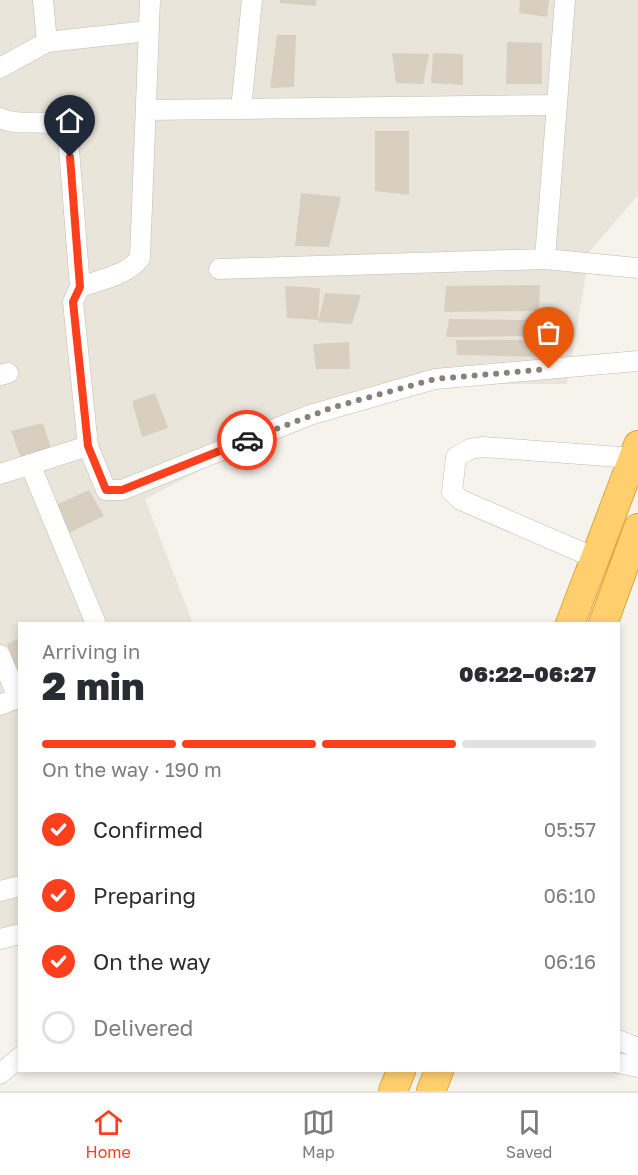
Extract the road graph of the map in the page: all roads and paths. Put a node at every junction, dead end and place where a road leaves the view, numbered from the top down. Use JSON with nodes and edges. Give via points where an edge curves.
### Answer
{"nodes":[{"id":1,"x":43,"y":0,"type":"edge"},
{"id":2,"x":150,"y":0,"type":"edge"},
{"id":3,"x":252,"y":0,"type":"edge"},
{"id":4,"x":565,"y":0,"type":"edge"},
{"id":5,"x":148,"y":30,"type":"junction"},
{"id":6,"x":47,"y":42,"type":"junction"},
{"id":7,"x":0,"y":68,"type":"edge"},
{"id":8,"x":556,"y":105,"type":"junction"},
{"id":9,"x":242,"y":109,"type":"junction"},
{"id":10,"x":146,"y":110,"type":"junction"},
{"id":11,"x":0,"y":118,"type":"edge"},
{"id":12,"x":545,"y":259,"type":"junction"},
{"id":13,"x":638,"y":268,"type":"edge"},
{"id":14,"x":219,"y":269,"type":"dead end"},
{"id":15,"x":80,"y":287,"type":"junction"},
{"id":16,"x":638,"y":361,"type":"edge"},
{"id":17,"x":88,"y":446,"type":"junction"},
{"id":18,"x":635,"y":452,"type":"edge"},
{"id":19,"x":30,"y":464,"type":"junction"},
{"id":20,"x":0,"y":474,"type":"edge"},
{"id":21,"x":638,"y":528,"type":"edge"},
{"id":22,"x":595,"y":558,"type":"junction"},
{"id":23,"x":95,"y":622,"type":"edge"},
{"id":24,"x":571,"y":622,"type":"edge"},
{"id":25,"x":604,"y":622,"type":"edge"},
{"id":26,"x":0,"y":655,"type":"edge"},
{"id":27,"x":12,"y":700,"type":"edge"},
{"id":28,"x":18,"y":886,"type":"edge"},
{"id":29,"x":0,"y":891,"type":"edge"},
{"id":30,"x":18,"y":934,"type":"edge"},
{"id":31,"x":0,"y":939,"type":"edge"},
{"id":32,"x":620,"y":1041,"type":"edge"},
{"id":33,"x":638,"y":1048,"type":"edge"},
{"id":34,"x":18,"y":1059,"type":"edge"},
{"id":35,"x":620,"y":1063,"type":"edge"},
{"id":36,"x":638,"y":1067,"type":"edge"},
{"id":37,"x":401,"y":1072,"type":"edge"},
{"id":38,"x":439,"y":1072,"type":"edge"},
{"id":39,"x":0,"y":1074,"type":"edge"},
{"id":40,"x":393,"y":1091,"type":"edge"},
{"id":41,"x":431,"y":1091,"type":"edge"}],
"edges":[{"from":1,"to":6,"type":"street"},
{"from":2,"to":5,"type":"street"},
{"from":3,"to":9,"type":"street"},
{"from":4,"to":8,"type":"street"},
{"from":5,"to":6,"type":"street"},
{"from":5,"to":10,"type":"street"},
{"from":6,"to":7,"type":"street"},
{"from":8,"to":9,"type":"street"},
{"from":8,"to":12,"type":"street"},
{"from":9,"to":10,"type":"street"},
{"from":10,"to":15,"type":"street","via":[[140,258],[119,273]]},
{"from":11,"to":15,"type":"street","via":[[61,125],[68,136]]},
{"from":12,"to":13,"type":"street"},
{"from":12,"to":14,"type":"street"},
{"from":15,"to":17,"type":"street","via":[[73,302]]},
{"from":16,"to":17,"type":"street","via":[[435,379],[310,415],[122,490],[106,490]]},
{"from":17,"to":19,"type":"street"},
{"from":18,"to":22,"type":"highway"},
{"from":18,"to":22,"type":"street","via":[[483,447],[456,457],[452,492],[461,500]]},
{"from":19,"to":20,"type":"street"},
{"from":19,"to":23,"type":"street"},
{"from":21,"to":25,"type":"highway"},
{"from":22,"to":24,"type":"highway"},
{"from":26,"to":27,"type":"street"},
{"from":28,"to":29,"type":"street"},
{"from":30,"to":31,"type":"street"},
{"from":32,"to":33,"type":"street"},
{"from":34,"to":39,"type":"street"},
{"from":35,"to":36,"type":"street"},
{"from":37,"to":40,"type":"highway"},
{"from":38,"to":41,"type":"highway"}]}
